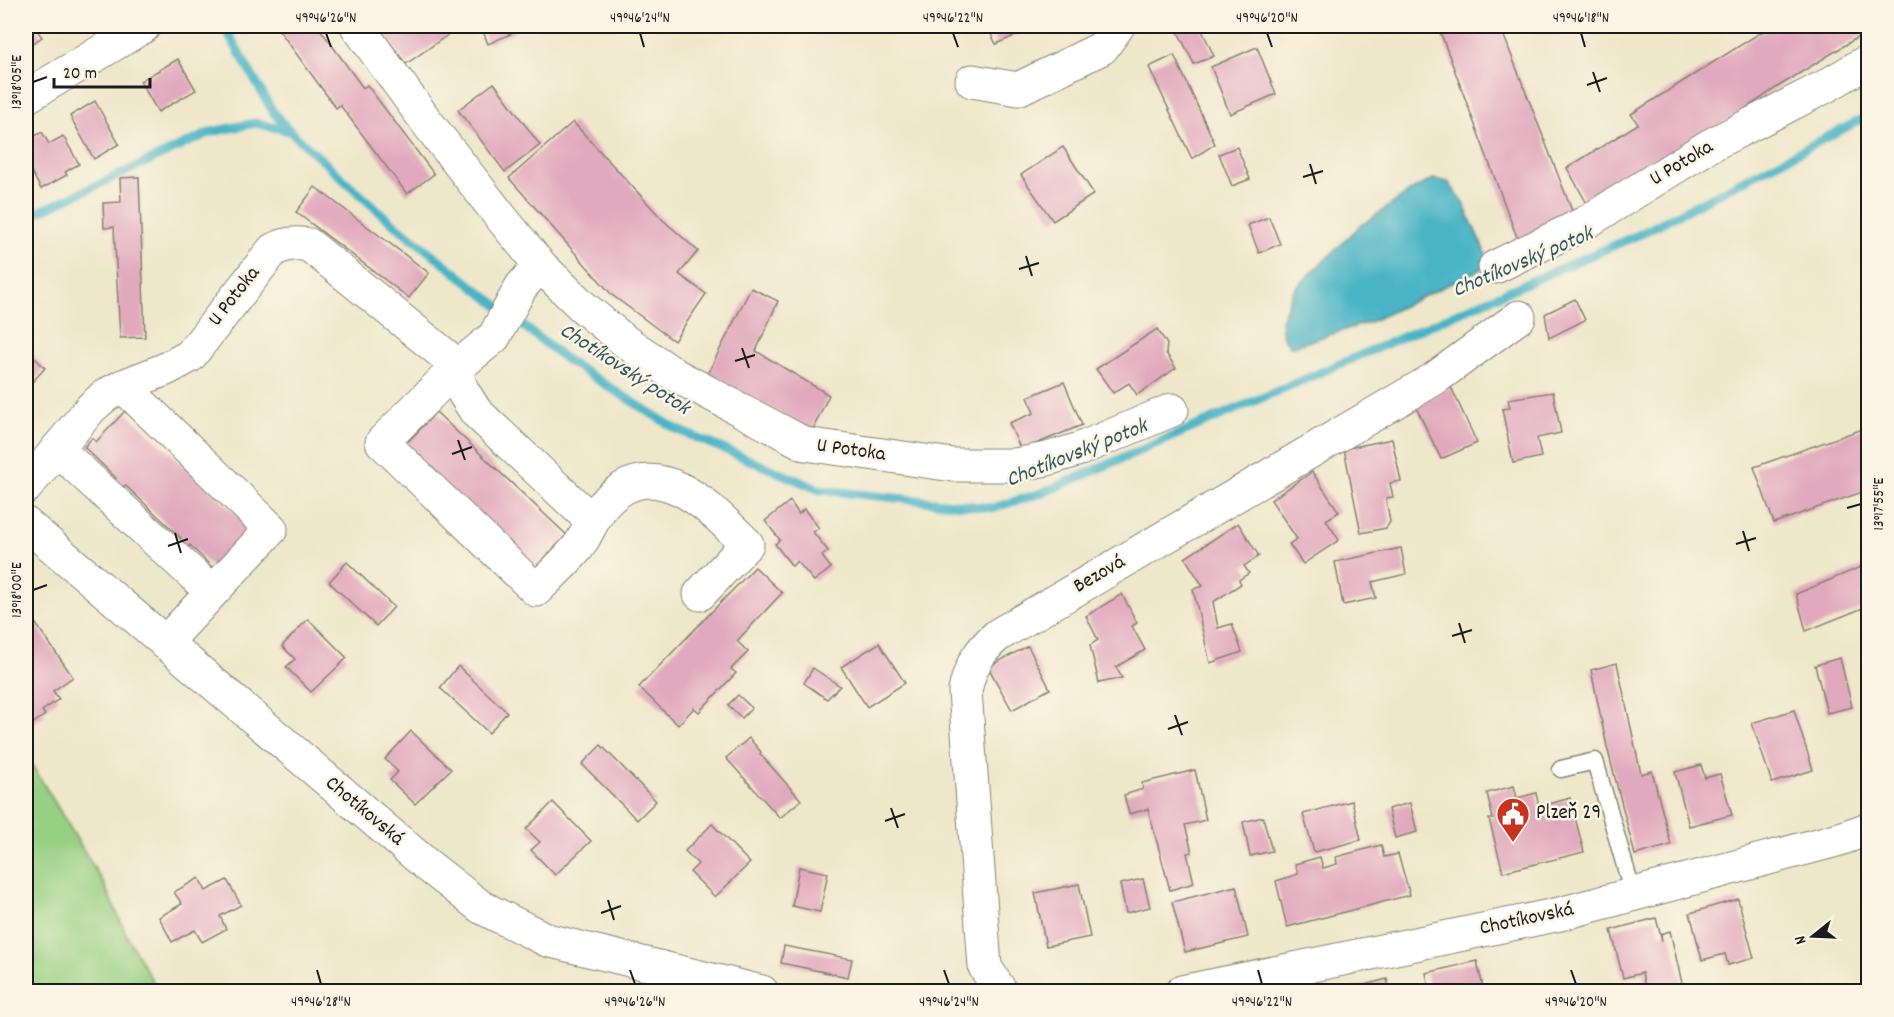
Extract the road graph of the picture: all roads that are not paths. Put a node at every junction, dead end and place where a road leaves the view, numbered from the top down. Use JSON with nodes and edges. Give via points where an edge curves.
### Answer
{"nodes":[{"id":1,"x":144,"y":26,"type":"edge"},
{"id":2,"x":357,"y":26,"type":"edge"},
{"id":3,"x":1118,"y":26,"type":"edge"},
{"id":4,"x":1869,"y":61,"type":"edge"},
{"id":5,"x":972,"y":81,"type":"dead end"},
{"id":6,"x":26,"y":97,"type":"edge"},
{"id":7,"x":1495,"y":267,"type":"dead end"},
{"id":8,"x":530,"y":276,"type":"junction"},
{"id":9,"x":1519,"y":317,"type":"dead end"},
{"id":10,"x":455,"y":369,"type":"junction"},
{"id":11,"x":123,"y":386,"type":"junction"},
{"id":12,"x":1172,"y":410,"type":"dead end"},
{"id":13,"x":57,"y":449,"type":"junction"},
{"id":14,"x":26,"y":487,"type":"edge"},
{"id":15,"x":592,"y":521,"type":"junction"},
{"id":16,"x":26,"y":524,"type":"edge"},
{"id":17,"x":212,"y":592,"type":"junction"},
{"id":18,"x":700,"y":594,"type":"dead end"},
{"id":19,"x":165,"y":643,"type":"junction"},
{"id":20,"x":1561,"y":769,"type":"dead end"},
{"id":21,"x":1869,"y":829,"type":"edge"},
{"id":22,"x":1634,"y":894,"type":"junction"},
{"id":23,"x":762,"y":992,"type":"edge"},
{"id":24,"x":1001,"y":992,"type":"edge"},
{"id":25,"x":1182,"y":992,"type":"edge"}],
"edges":[{"from":1,"to":6,"type":"street"},
{"from":2,"to":8,"type":"street","name":"U Potoka","via":[[500,216]]},
{"from":3,"to":5,"type":"street","via":[[1102,48],[1018,89]]},
{"from":4,"to":7,"type":"street","name":"U Potoka","via":[[1709,146],[1585,223]]},
{"from":8,"to":10,"type":"street","via":[[494,337]]},
{"from":8,"to":12,"type":"street","name":"U Potoka","via":[[582,306],[675,375],[805,444],[953,465],[1015,465],[1080,449]]},
{"from":9,"to":24,"type":"street","name":"Bezová","via":[[1434,379],[983,647],[973,661],[965,691],[985,967]]},
{"from":10,"to":11,"type":"street","name":"U Potoka","via":[[446,356],[309,245],[297,243],[273,250],[190,356]]},
{"from":10,"to":15,"type":"street","name":"U Potoka","via":[[476,412]]},
{"from":10,"to":15,"type":"street","via":[[382,442],[536,590],[579,546]]},
{"from":11,"to":13,"type":"street","name":"U Potoka","via":[[90,408]]},
{"from":11,"to":17,"type":"street","via":[[271,529]]},
{"from":13,"to":14,"type":"street","name":"U Potoka"},
{"from":13,"to":17,"type":"street"},
{"from":15,"to":18,"type":"street","via":[[608,500],[638,483],[670,484],[710,507],[747,544]]},
{"from":16,"to":19,"type":"street","name":"Chotíkovská"},
{"from":17,"to":19,"type":"street"},
{"from":19,"to":23,"type":"street","name":"Chotíkovská","via":[[427,866],[481,907],[547,940]]},
{"from":20,"to":22,"type":"lane","via":[[1595,761]]},
{"from":21,"to":22,"type":"street","name":"Chotíkovská"},
{"from":22,"to":25,"type":"street","name":"Chotíkovská","via":[[1560,914]]}]}
